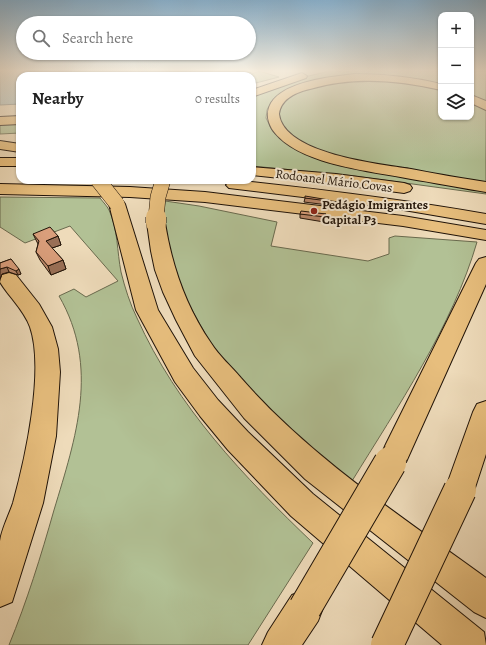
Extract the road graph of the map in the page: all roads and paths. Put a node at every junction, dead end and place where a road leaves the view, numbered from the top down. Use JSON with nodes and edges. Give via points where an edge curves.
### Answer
{"nodes":[{"id":1,"x":279,"y":101,"type":"edge"},
{"id":2,"x":477,"y":101,"type":"edge"},
{"id":3,"x":486,"y":106,"type":"edge"},
{"id":4,"x":16,"y":120,"type":"edge"},
{"id":5,"x":0,"y":121,"type":"edge"},
{"id":6,"x":0,"y":136,"type":"edge"},
{"id":7,"x":16,"y":142,"type":"edge"},
{"id":8,"x":16,"y":143,"type":"edge"},
{"id":9,"x":0,"y":145,"type":"edge"},
{"id":10,"x":0,"y":162,"type":"edge"},
{"id":11,"x":16,"y":162,"type":"edge"},
{"id":12,"x":256,"y":171,"type":"edge"},
{"id":13,"x":0,"y":176,"type":"edge"},
{"id":14,"x":16,"y":176,"type":"edge"},
{"id":15,"x":103,"y":184,"type":"edge"},
{"id":16,"x":163,"y":184,"type":"edge"},
{"id":17,"x":222,"y":184,"type":"edge"},
{"id":18,"x":486,"y":188,"type":"edge"},
{"id":19,"x":0,"y":189,"type":"edge"},
{"id":20,"x":486,"y":201,"type":"edge"},
{"id":21,"x":486,"y":219,"type":"edge"},
{"id":22,"x":486,"y":235,"type":"edge"},
{"id":23,"x":486,"y":263,"type":"edge"},
{"id":24,"x":4,"y":272,"type":"edge"},
{"id":25,"x":486,"y":412,"type":"edge"},
{"id":26,"x":0,"y":590,"type":"edge"},
{"id":27,"x":486,"y":600,"type":"edge"},
{"id":28,"x":281,"y":645,"type":"edge"},
{"id":29,"x":387,"y":645,"type":"edge"},
{"id":30,"x":471,"y":645,"type":"edge"}],
"edges":[{"from":1,"to":18,"type":"main road","via":[[275,105],[273,116],[278,127],[283,134],[300,146],[353,164]]},
{"from":2,"to":3,"type":"main road"},
{"from":4,"to":5,"type":"main road"},
{"from":6,"to":7,"type":"main road"},
{"from":8,"to":9,"type":"main road"},
{"from":10,"to":11,"type":"main road"},
{"from":12,"to":20,"type":"main road","name":"Rodoanel Mário Covas","via":[[343,180]]},
{"from":13,"to":14,"type":"main road"},
{"from":15,"to":30,"type":"main road","bridge":true,"via":[[117,204],[147,310],[184,374],[209,408],[302,505]]},
{"from":16,"to":27,"type":"main road","bridge":true,"via":[[158,197],[156,223],[160,251],[173,292],[203,350],[253,410],[315,469]]},
{"from":17,"to":21,"type":"main road","name":"Rodoanel Mário Covas","via":[[334,195]]},
{"from":19,"to":22,"type":"main road","via":[[130,192],[205,197],[403,221]]},
{"from":23,"to":28,"type":"main road","bridge":true,"via":[[396,453]]},
{"from":24,"to":26,"type":"main road","via":[[41,327],[48,372],[42,436],[28,503]]},
{"from":25,"to":29,"type":"main road","bridge":true,"via":[[460,490]]}]}
